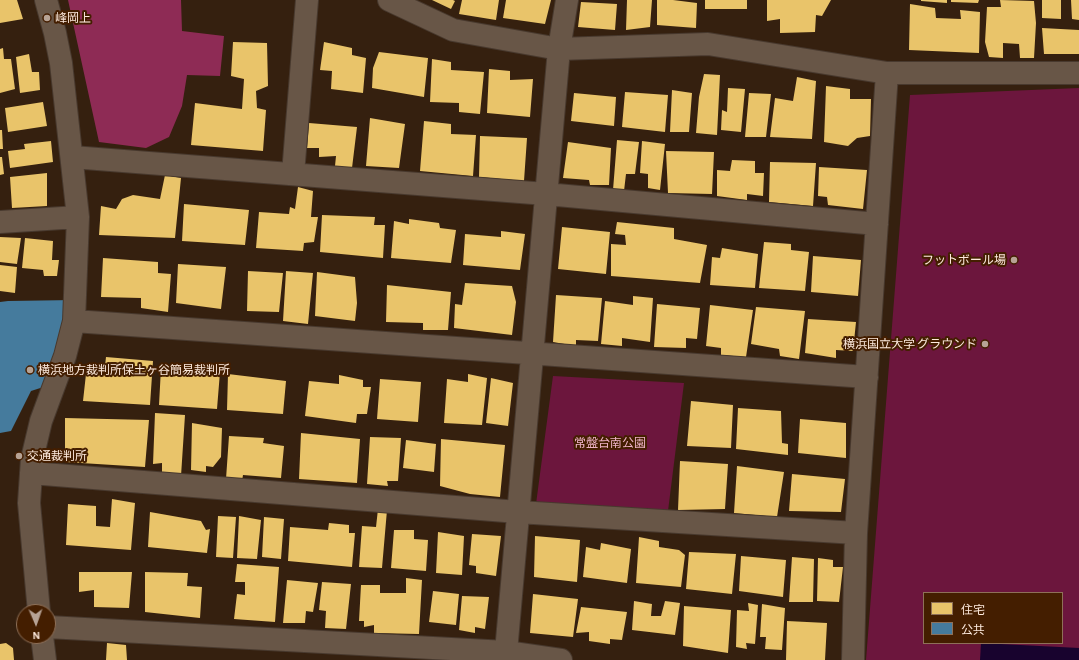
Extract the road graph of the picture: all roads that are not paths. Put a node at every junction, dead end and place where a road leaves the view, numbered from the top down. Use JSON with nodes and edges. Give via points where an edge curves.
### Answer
{"nodes":[{"id":1,"x":46,"y":0,"type":"edge"},
{"id":2,"x":307,"y":0,"type":"edge"},
{"id":3,"x":389,"y":0,"type":"edge"},
{"id":4,"x":567,"y":0,"type":"edge"},
{"id":5,"x":558,"y":49,"type":"junction"},
{"id":6,"x":888,"y":73,"type":"junction"},
{"id":7,"x":1079,"y":73,"type":"edge"},
{"id":8,"x":72,"y":158,"type":"junction"},
{"id":9,"x":293,"y":174,"type":"junction"},
{"id":10,"x":546,"y":194,"type":"junction"},
{"id":11,"x":78,"y":217,"type":"junction"},
{"id":12,"x":0,"y":222,"type":"edge"},
{"id":13,"x":877,"y":224,"type":"junction"},
{"id":14,"x":74,"y":321,"type":"junction"},
{"id":15,"x":532,"y":352,"type":"junction"},
{"id":16,"x":867,"y":377,"type":"junction"},
{"id":17,"x":31,"y":473,"type":"junction"},
{"id":18,"x":518,"y":512,"type":"junction"},
{"id":19,"x":856,"y":533,"type":"junction"},
{"id":20,"x":38,"y":604,"type":"edge"},
{"id":21,"x":56,"y":627,"type":"edge"},
{"id":22,"x":43,"y":644,"type":"edge"},
{"id":23,"x":506,"y":652,"type":"junction"},
{"id":24,"x":45,"y":660,"type":"edge"},
{"id":25,"x":561,"y":660,"type":"edge"},
{"id":26,"x":853,"y":660,"type":"edge"}],
"edges":[{"from":1,"to":8,"type":"street","via":[[45,24],[61,63]]},
{"from":2,"to":9,"type":"street"},
{"from":3,"to":5,"type":"street","via":[[453,30]]},
{"from":4,"to":5,"type":"street"},
{"from":5,"to":6,"type":"street","via":[[708,44]]},
{"from":5,"to":10,"type":"street"},
{"from":6,"to":7,"type":"street"},
{"from":6,"to":13,"type":"street"},
{"from":8,"to":9,"type":"street"},
{"from":8,"to":11,"type":"street"},
{"from":9,"to":10,"type":"street"},
{"from":10,"to":13,"type":"street"},
{"from":10,"to":15,"type":"street"},
{"from":11,"to":12,"type":"street"},
{"from":11,"to":14,"type":"street"},
{"from":13,"to":16,"type":"street"},
{"from":14,"to":15,"type":"street"},
{"from":14,"to":17,"type":"street","via":[[65,356],[41,421]]},
{"from":15,"to":16,"type":"street"},
{"from":15,"to":18,"type":"street"},
{"from":16,"to":19,"type":"street"},
{"from":17,"to":18,"type":"street"},
{"from":17,"to":20,"type":"street","via":[[29,503]]},
{"from":18,"to":19,"type":"street"},
{"from":18,"to":23,"type":"street"},
{"from":19,"to":26,"type":"street"},
{"from":21,"to":23,"type":"street"},
{"from":22,"to":24,"type":"street"},
{"from":23,"to":25,"type":"street"}]}
